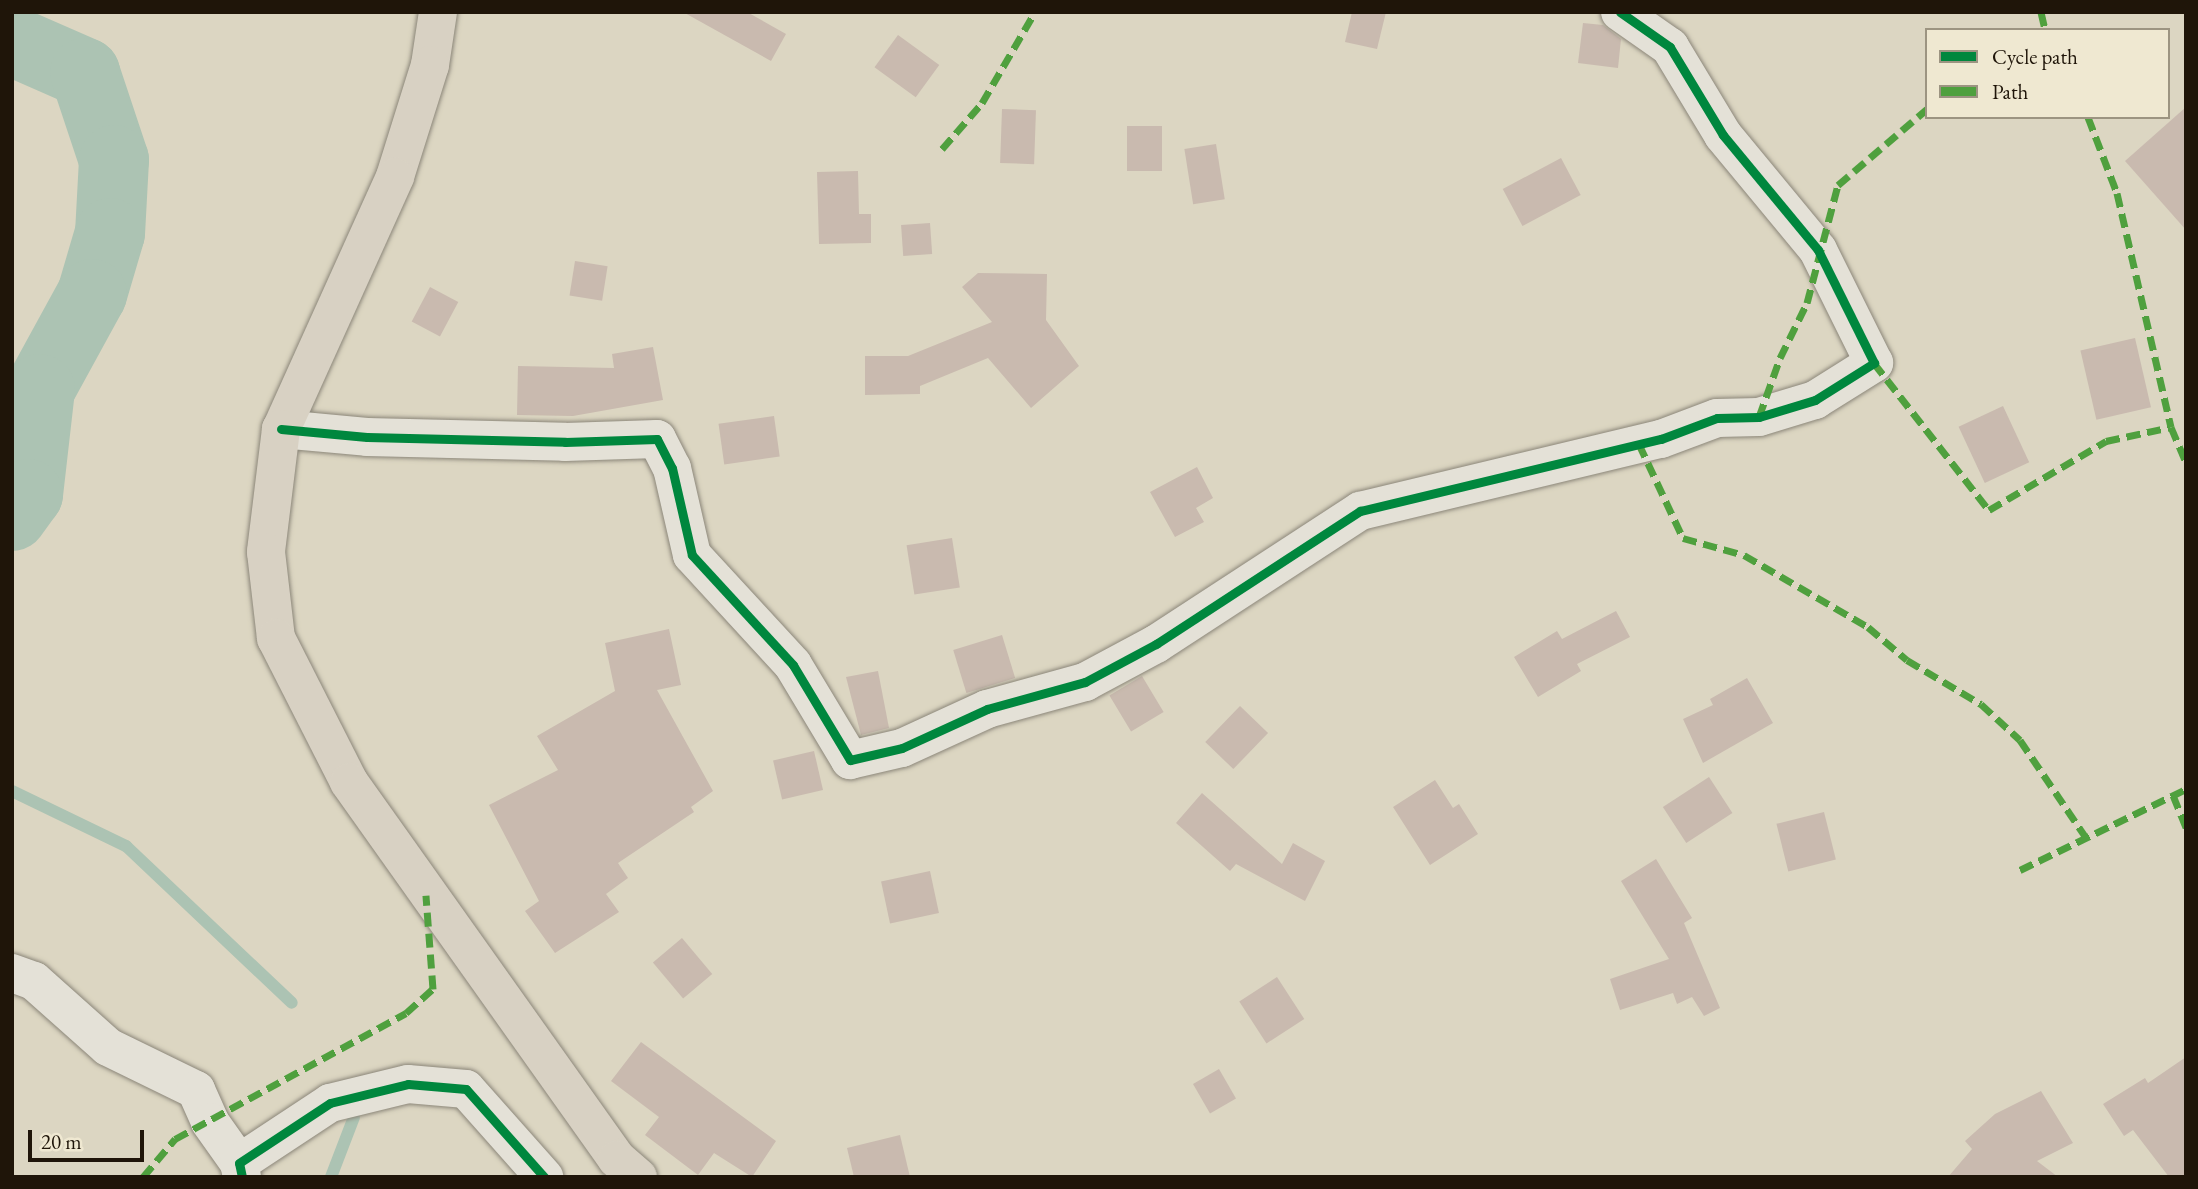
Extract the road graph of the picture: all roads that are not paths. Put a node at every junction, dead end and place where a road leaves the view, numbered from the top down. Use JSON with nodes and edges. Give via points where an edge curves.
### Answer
{"nodes":[{"id":1,"x":438,"y":12,"type":"edge"},
{"id":2,"x":1620,"y":12,"type":"edge"},
{"id":3,"x":281,"y":429,"type":"junction"},
{"id":4,"x":12,"y":974,"type":"edge"},
{"id":5,"x":241,"y":1170,"type":"edge"},
{"id":6,"x":544,"y":1177,"type":"edge"},
{"id":7,"x":638,"y":1177,"type":"edge"}],
"edges":[{"from":1,"to":3,"type":"main road","via":[[430,65],[395,177]]},
{"from":2,"to":3,"type":"street","via":[[1670,47],[1723,135],[1818,250],[1874,363],[1815,400],[1782,410],[1717,418],[1661,439],[1360,511],[1156,644],[1085,682],[987,709],[902,748],[850,760],[793,665],[692,555],[672,468],[657,439],[565,442],[367,437]]},
{"from":3,"to":7,"type":"main road","via":[[266,551],[276,638],[319,729],[426,895],[617,1159]]},
{"from":4,"to":5,"type":"street","via":[[34,981],[108,1047],[195,1090]]},
{"from":5,"to":6,"type":"street","via":[[330,1103],[408,1084],[466,1089]]}]}
